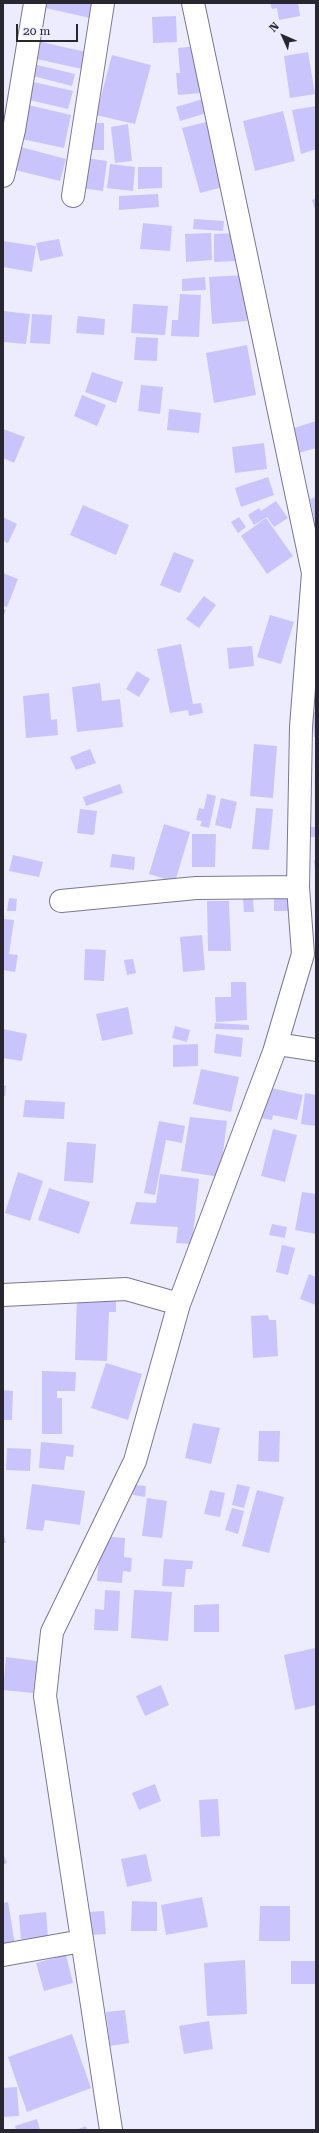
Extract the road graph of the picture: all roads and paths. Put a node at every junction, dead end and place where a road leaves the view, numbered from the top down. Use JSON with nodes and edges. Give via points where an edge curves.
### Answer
{"nodes":[{"id":1,"x":36,"y":3,"type":"edge"},
{"id":2,"x":103,"y":3,"type":"edge"},
{"id":3,"x":193,"y":3,"type":"edge"},
{"id":4,"x":3,"y":176,"type":"edge"},
{"id":5,"x":73,"y":196,"type":"dead end"},
{"id":6,"x":298,"y":887,"type":"junction"},
{"id":7,"x":61,"y":902,"type":"dead end"},
{"id":8,"x":277,"y":1044,"type":"junction"},
{"id":9,"x":316,"y":1050,"type":"edge"},
{"id":10,"x":3,"y":1295,"type":"edge"},
{"id":11,"x":179,"y":1304,"type":"junction"},
{"id":12,"x":82,"y":1941,"type":"junction"},
{"id":13,"x":3,"y":1955,"type":"edge"},
{"id":14,"x":111,"y":2130,"type":"edge"}],
"edges":[{"from":1,"to":4,"type":"street","via":[[14,130]]},
{"from":2,"to":5,"type":"street"},
{"from":3,"to":6,"type":"street","via":[[313,573],[301,727]]},
{"from":6,"to":7,"type":"street","via":[[196,888]]},
{"from":6,"to":8,"type":"street","via":[[303,954]]},
{"from":8,"to":9,"type":"street"},
{"from":8,"to":11,"type":"street"},
{"from":10,"to":11,"type":"street","via":[[126,1289]]},
{"from":11,"to":12,"type":"street","via":[[135,1462],[52,1632],[45,1696]]},
{"from":12,"to":13,"type":"street"},
{"from":12,"to":14,"type":"street"}]}
